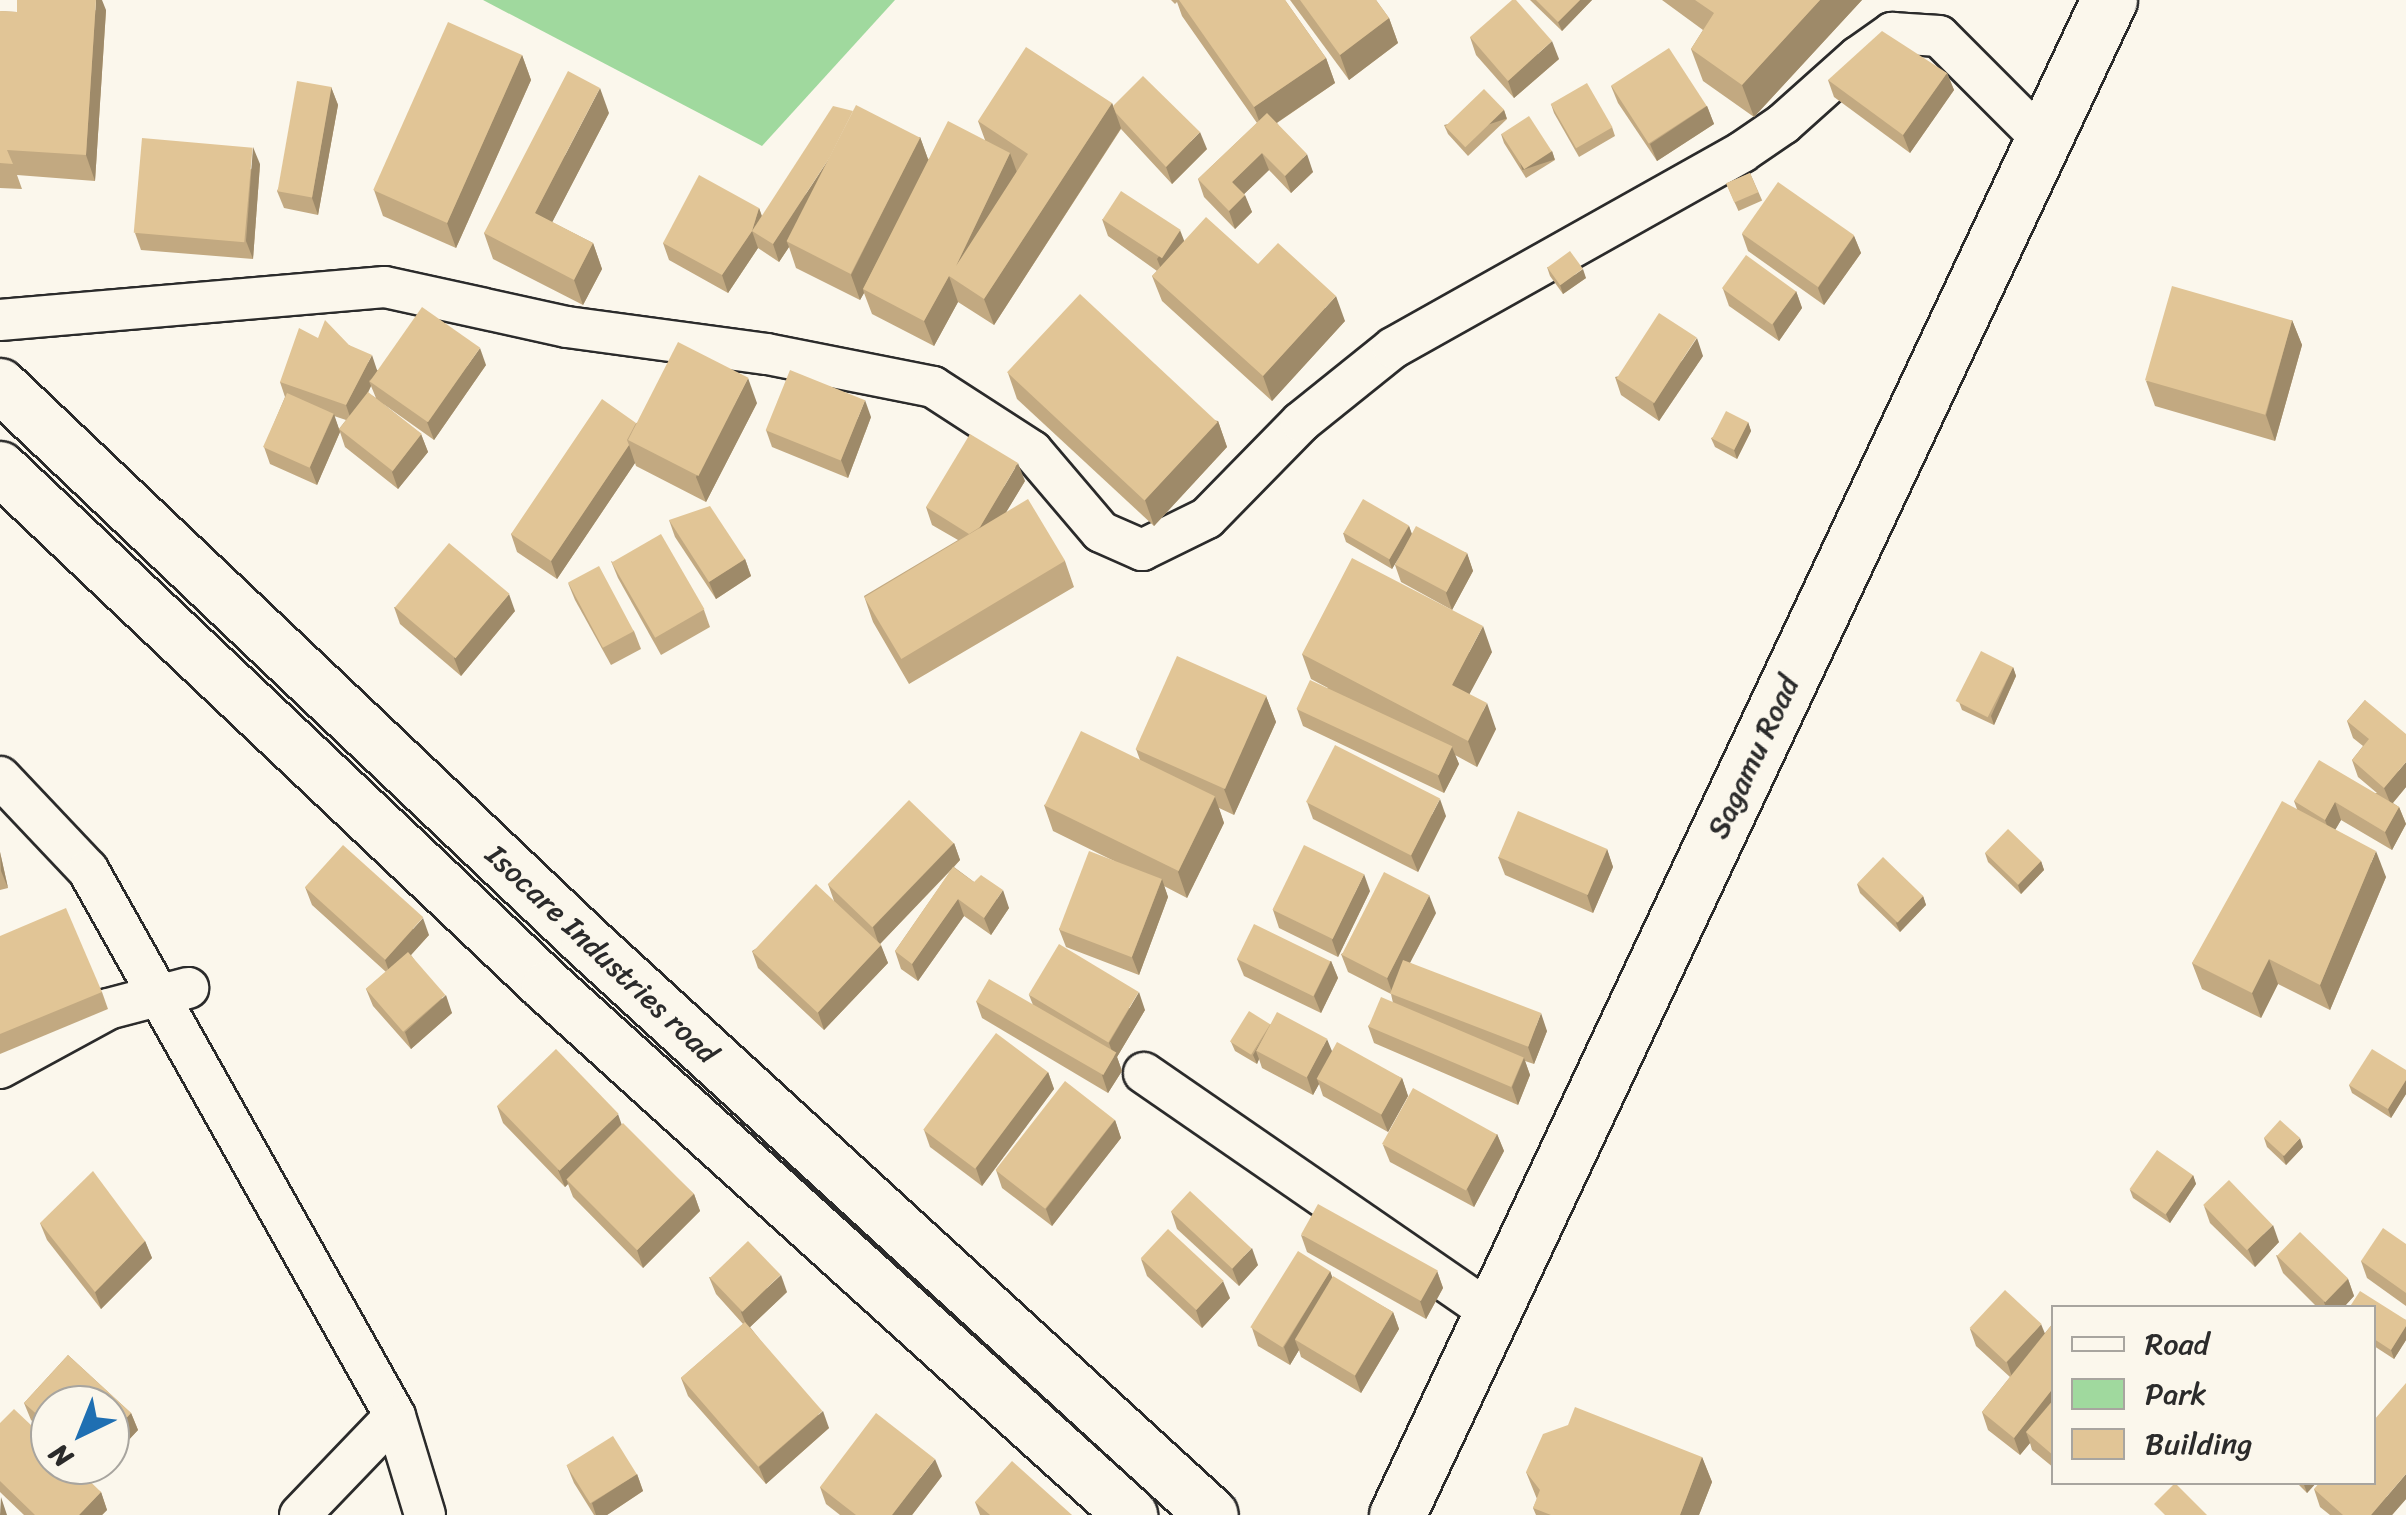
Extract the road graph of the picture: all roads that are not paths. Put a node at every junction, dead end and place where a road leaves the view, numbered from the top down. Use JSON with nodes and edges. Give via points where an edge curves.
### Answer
{"nodes":[{"id":1,"x":2109,"y":0,"type":"edge"},
{"id":2,"x":2041,"y":138,"type":"junction"},
{"id":3,"x":0,"y":320,"type":"edge"},
{"id":4,"x":0,"y":385,"type":"edge"},
{"id":5,"x":0,"y":468,"type":"edge"},
{"id":6,"x":7,"y":791,"type":"edge"},
{"id":7,"x":588,"y":943,"type":"junction"},
{"id":8,"x":548,"y":988,"type":"junction"},
{"id":9,"x":173,"y":992,"type":"junction"},
{"id":10,"x":0,"y":1068,"type":"edge"},
{"id":11,"x":1144,"y":1073,"type":"dead end"},
{"id":12,"x":1494,"y":1314,"type":"junction"},
{"id":13,"x":395,"y":1416,"type":"junction"},
{"id":14,"x":300,"y":1515,"type":"edge"},
{"id":15,"x":426,"y":1515,"type":"edge"},
{"id":16,"x":1131,"y":1515,"type":"edge"},
{"id":17,"x":1212,"y":1515,"type":"edge"},
{"id":18,"x":1397,"y":1515,"type":"edge"}],
"edges":[{"from":1,"to":2,"type":"highway","name":"Sagamu Road"},
{"from":2,"to":3,"type":"street","via":[[1939,36],[1892,33],[1742,152],[1393,348],[1300,422],[1207,518],[1142,550],[1101,532],[1032,451],[932,387],[767,354],[567,327],[385,287]]},
{"from":2,"to":12,"type":"highway","name":"Sagamu Road"},
{"from":4,"to":7,"type":"street","name":"Isocare Industries road"},
{"from":5,"to":8,"type":"street","name":"Isocare Industries road"},
{"from":6,"to":9,"type":"street","via":[[88,870]]},
{"from":7,"to":8,"type":"street"},
{"from":7,"to":17,"type":"street","name":"Isocare Industries road"},
{"from":8,"to":16,"type":"street","name":"Isocare Industries road"},
{"from":9,"to":10,"type":"street","via":[[84,1019]]},
{"from":9,"to":13,"type":"street"},
{"from":11,"to":12,"type":"street"},
{"from":12,"to":18,"type":"highway","name":"Sagamu Road"},
{"from":13,"to":14,"type":"street"},
{"from":13,"to":15,"type":"street"}]}
